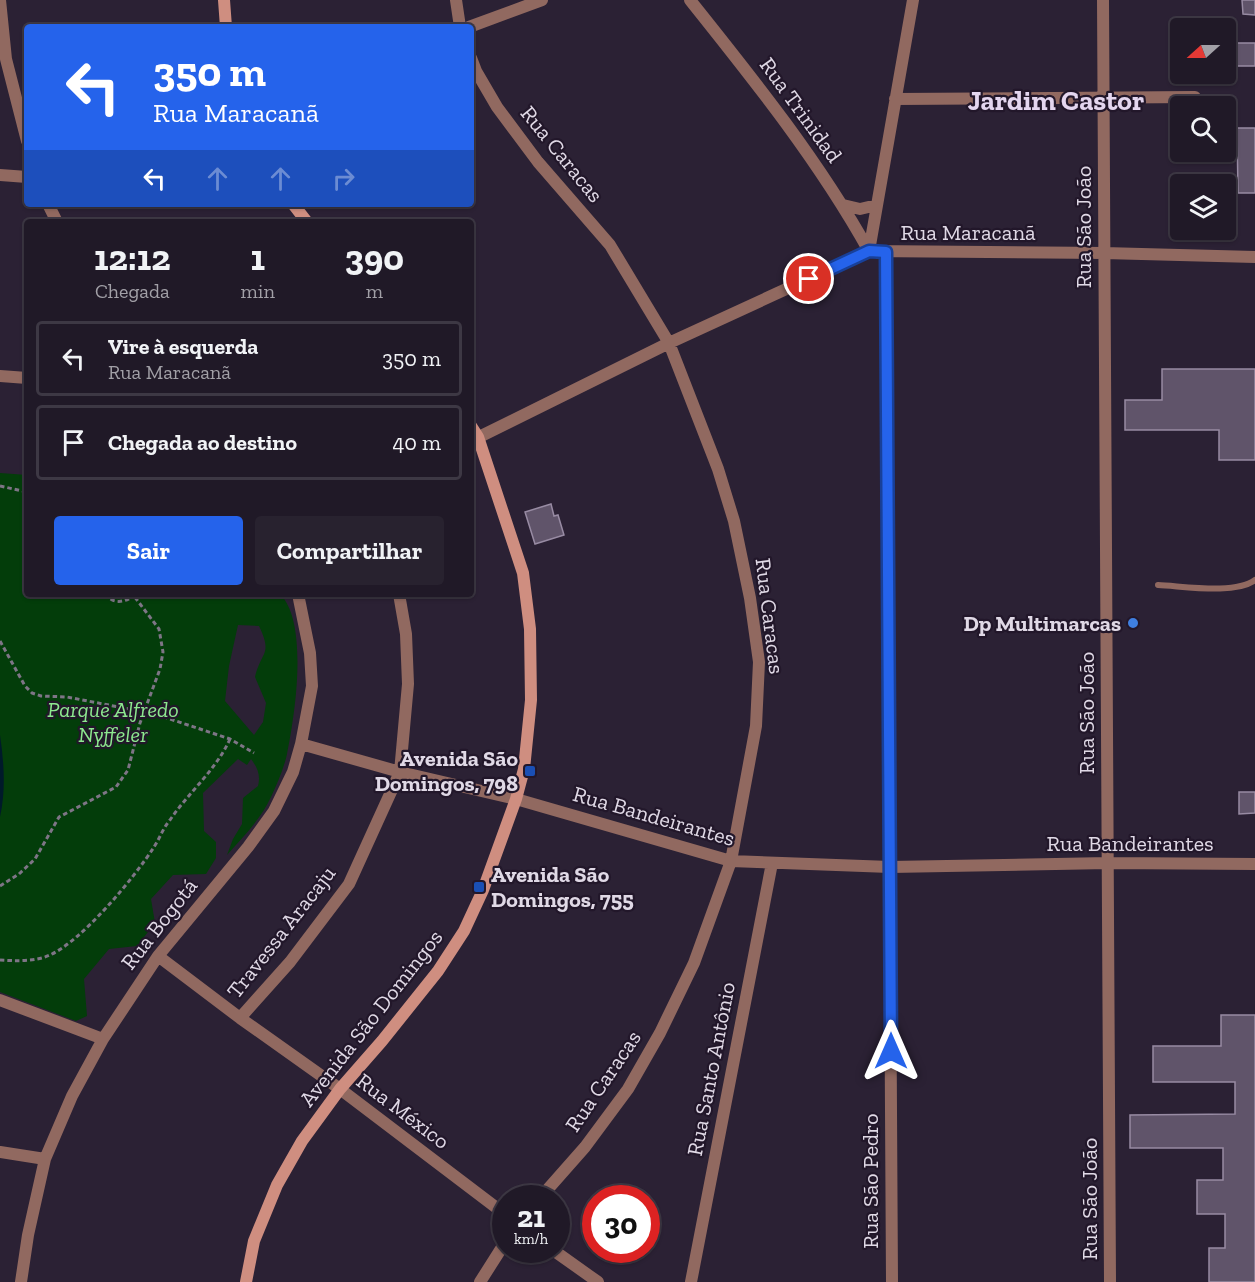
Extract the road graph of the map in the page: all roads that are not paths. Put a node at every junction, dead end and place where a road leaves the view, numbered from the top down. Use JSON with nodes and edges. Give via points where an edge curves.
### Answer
{"nodes":[{"id":1,"x":0,"y":0,"type":"edge"},
{"id":2,"x":224,"y":0,"type":"edge"},
{"id":3,"x":456,"y":0,"type":"edge"},
{"id":4,"x":542,"y":0,"type":"edge"},
{"id":5,"x":690,"y":0,"type":"edge"},
{"id":6,"x":914,"y":0,"type":"edge"},
{"id":7,"x":1103,"y":0,"type":"edge"},
{"id":8,"x":226,"y":24,"type":"edge"},
{"id":9,"x":460,"y":24,"type":"edge"},
{"id":10,"x":474,"y":25,"type":"edge"},
{"id":11,"x":474,"y":66,"type":"edge"},
{"id":12,"x":1170,"y":98,"type":"edge"},
{"id":13,"x":895,"y":99,"type":"junction"},
{"id":14,"x":1103,"y":99,"type":"junction"},
{"id":15,"x":24,"y":129,"type":"edge"},
{"id":16,"x":0,"y":175,"type":"edge"},
{"id":17,"x":24,"y":177,"type":"edge"},
{"id":18,"x":843,"y":205,"type":"junction"},
{"id":19,"x":877,"y":205,"type":"junction"},
{"id":20,"x":295,"y":207,"type":"edge"},
{"id":21,"x":305,"y":219,"type":"edge"},
{"id":22,"x":869,"y":251,"type":"junction"},
{"id":23,"x":886,"y":252,"type":"junction"},
{"id":24,"x":1104,"y":253,"type":"junction"},
{"id":25,"x":1255,"y":257,"type":"edge"},
{"id":26,"x":669,"y":343,"type":"junction"},
{"id":27,"x":0,"y":376,"type":"edge"},
{"id":28,"x":24,"y":378,"type":"edge"},
{"id":29,"x":475,"y":439,"type":"edge"},
{"id":30,"x":1255,"y":580,"type":"edge"},
{"id":31,"x":1158,"y":585,"type":"dead end"},
{"id":32,"x":299,"y":597,"type":"edge"},
{"id":33,"x":400,"y":597,"type":"edge"},
{"id":34,"x":301,"y":744,"type":"junction"},
{"id":35,"x":400,"y":772,"type":"junction"},
{"id":36,"x":516,"y":799,"type":"junction"},
{"id":37,"x":731,"y":861,"type":"junction"},
{"id":38,"x":772,"y":863,"type":"junction"},
{"id":39,"x":1108,"y":863,"type":"junction"},
{"id":40,"x":1255,"y":864,"type":"edge"},
{"id":41,"x":890,"y":867,"type":"junction"},
{"id":42,"x":158,"y":956,"type":"junction"},
{"id":43,"x":0,"y":1000,"type":"edge"},
{"id":44,"x":240,"y":1018,"type":"junction"},
{"id":45,"x":103,"y":1039,"type":"junction"},
{"id":46,"x":340,"y":1089,"type":"junction"},
{"id":47,"x":0,"y":1152,"type":"edge"},
{"id":48,"x":45,"y":1159,"type":"junction"},
{"id":49,"x":551,"y":1185,"type":"edge"},
{"id":50,"x":492,"y":1204,"type":"edge"},
{"id":51,"x":570,"y":1262,"type":"edge"},
{"id":52,"x":492,"y":1263,"type":"edge"},
{"id":53,"x":21,"y":1282,"type":"edge"},
{"id":54,"x":246,"y":1282,"type":"edge"},
{"id":55,"x":480,"y":1282,"type":"edge"},
{"id":56,"x":598,"y":1282,"type":"edge"},
{"id":57,"x":691,"y":1282,"type":"edge"},
{"id":58,"x":892,"y":1282,"type":"edge"},
{"id":59,"x":1110,"y":1282,"type":"edge"}],
"edges":[{"from":1,"to":15,"type":"street","via":[[6,59]]},
{"from":2,"to":8,"type":"street"},
{"from":3,"to":9,"type":"street"},
{"from":4,"to":10,"type":"street"},
{"from":5,"to":18,"type":"street","name":"Rua Trinidad","via":[[753,79]]},
{"from":6,"to":13,"type":"street"},
{"from":7,"to":14,"type":"street","name":"Rua São João"},
{"from":11,"to":26,"type":"street","name":"Rua Caracas","via":[[497,107],[538,162],[610,245]]},
{"from":12,"to":14,"type":"street"},
{"from":13,"to":14,"type":"street"},
{"from":13,"to":19,"type":"street"},
{"from":14,"to":24,"type":"street","name":"Rua São João"},
{"from":16,"to":17,"type":"street"},
{"from":18,"to":19,"type":"street","via":[[860,209]]},
{"from":18,"to":22,"type":"street","name":"Rua Trinidad"},
{"from":19,"to":22,"type":"street"},
{"from":20,"to":21,"type":"street"},
{"from":22,"to":23,"type":"street","name":"Rua Maracanã"},
{"from":22,"to":26,"type":"street","name":"Rua Maracanã"},
{"from":23,"to":24,"type":"street","name":"Rua Maracanã"},
{"from":23,"to":41,"type":"street","name":"Rua São Pedro"},
{"from":24,"to":25,"type":"street","name":"Rua Maracanã"},
{"from":24,"to":39,"type":"street","name":"Rua São João"},
{"from":26,"to":29,"type":"street","name":"Rua Maracanã"},
{"from":26,"to":37,"type":"street","name":"Rua Caracas","via":[[734,521],[759,662],[756,726]]},
{"from":27,"to":28,"type":"street"},
{"from":29,"to":36,"type":"street","name":"Avenida São Domingos","via":[[523,573],[530,629],[531,700],[524,769]]},
{"from":30,"to":31,"type":"lane","via":[[1231,588]]},
{"from":32,"to":34,"type":"street","name":"Rua Bogotá","via":[[312,686]]},
{"from":33,"to":35,"type":"street","name":"Travessa Aracaju","via":[[408,684]]},
{"from":34,"to":35,"type":"street","name":"Rua Bandeirantes"},
{"from":34,"to":42,"type":"street","name":"Rua Bogotá","via":[[293,772],[274,811]]},
{"from":35,"to":36,"type":"street","name":"Rua Bandeirantes"},
{"from":35,"to":44,"type":"street","name":"Travessa Aracaju","via":[[349,884],[290,962]]},
{"from":36,"to":37,"type":"street","name":"Rua Bandeirantes"},
{"from":36,"to":46,"type":"street","name":"Avenida São Domingos","via":[[464,931],[431,980]]},
{"from":37,"to":38,"type":"street","name":"Rua Bandeirantes"},
{"from":37,"to":49,"type":"street","name":"Rua Caracas","via":[[694,963],[660,1034],[628,1089]]},
{"from":38,"to":41,"type":"street","name":"Rua Bandeirantes"},
{"from":38,"to":57,"type":"street","name":"Rua Santo Antônio"},
{"from":39,"to":40,"type":"street","name":"Rua Bandeirantes"},
{"from":39,"to":41,"type":"street","name":"Rua Bandeirantes"},
{"from":39,"to":59,"type":"street","name":"Rua São João"},
{"from":41,"to":58,"type":"street","name":"Rua São Pedro"},
{"from":42,"to":44,"type":"street","name":"Rua México"},
{"from":42,"to":45,"type":"street","name":"Rua Bogotá"},
{"from":43,"to":45,"type":"street"},
{"from":44,"to":46,"type":"street","name":"Rua México"},
{"from":45,"to":48,"type":"street","name":"Rua Bogotá","via":[[72,1096]]},
{"from":46,"to":50,"type":"street","name":"Rua México"},
{"from":46,"to":54,"type":"street","name":"Avenida São Domingos","via":[[302,1141],[277,1185],[254,1241]]},
{"from":47,"to":48,"type":"street"},
{"from":48,"to":53,"type":"street","name":"Rua Bogotá"},
{"from":51,"to":56,"type":"street"},
{"from":52,"to":55,"type":"street"}]}
